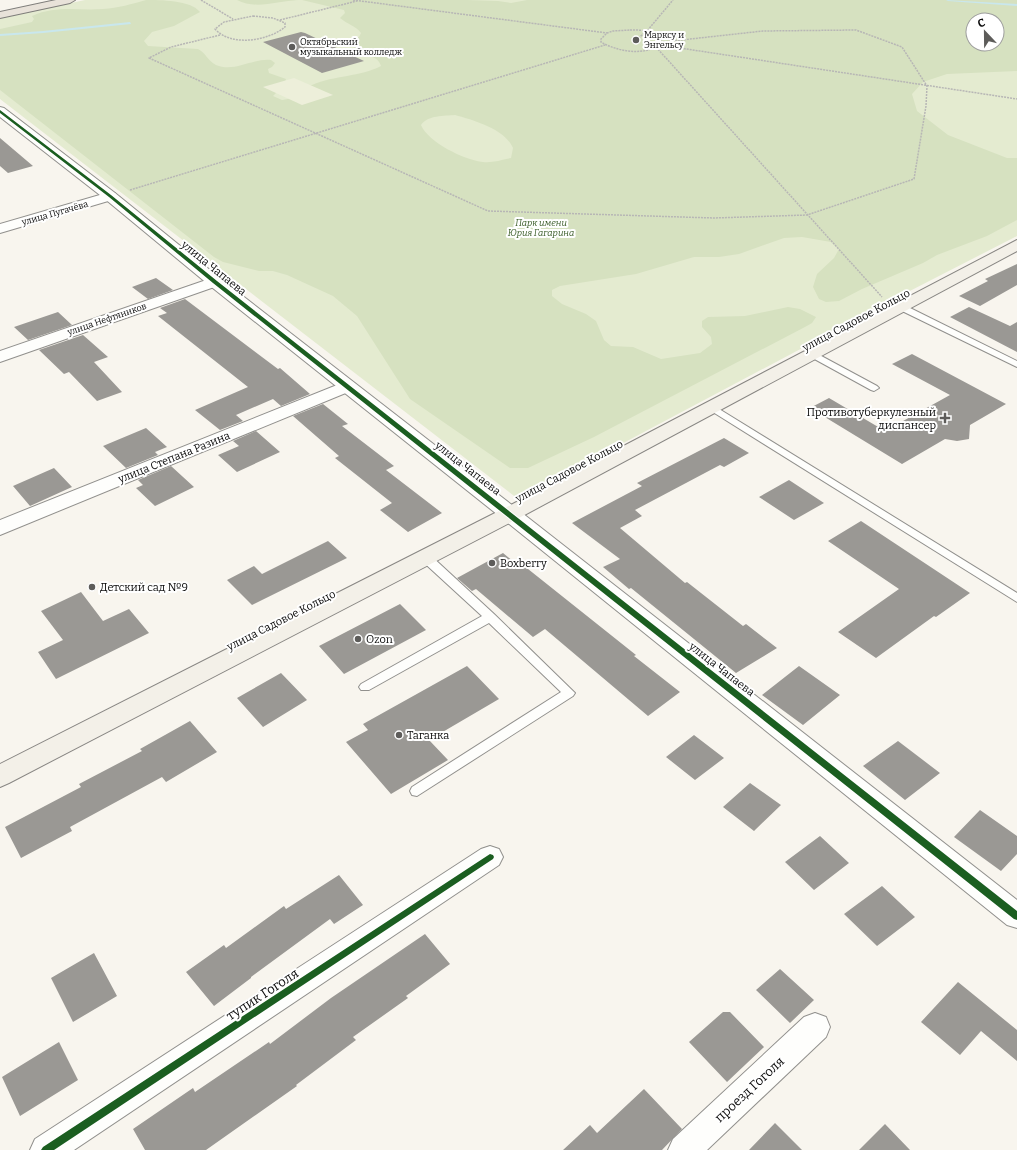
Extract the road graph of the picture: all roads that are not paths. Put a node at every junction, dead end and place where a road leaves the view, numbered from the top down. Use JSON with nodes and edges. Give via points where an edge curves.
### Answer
{"nodes":[{"id":1,"x":70,"y":0,"type":"edge"},
{"id":2,"x":0,"y":14,"type":"edge"},
{"id":3,"x":0,"y":111,"type":"edge"},
{"id":4,"x":110,"y":196,"type":"junction"},
{"id":5,"x":0,"y":229,"type":"edge"},
{"id":6,"x":1017,"y":245,"type":"edge"},
{"id":7,"x":215,"y":282,"type":"junction"},
{"id":8,"x":901,"y":307,"type":"junction"},
{"id":9,"x":812,"y":354,"type":"junction"},
{"id":10,"x":0,"y":357,"type":"edge"},
{"id":11,"x":1017,"y":364,"type":"edge"},
{"id":12,"x":347,"y":386,"type":"junction"},
{"id":13,"x":874,"y":388,"type":"dead end"},
{"id":14,"x":711,"y":407,"type":"junction"},
{"id":15,"x":510,"y":514,"type":"junction"},
{"id":16,"x":0,"y":528,"type":"edge"},
{"id":17,"x":425,"y":557,"type":"junction"},
{"id":18,"x":1017,"y":598,"type":"edge"},
{"id":19,"x":490,"y":617,"type":"junction"},
{"id":20,"x":365,"y":687,"type":"dead end"},
{"id":21,"x":0,"y":776,"type":"edge"},
{"id":22,"x":417,"y":791,"type":"dead end"},
{"id":23,"x":490,"y":857,"type":"dead end"},
{"id":24,"x":1017,"y":916,"type":"edge"},
{"id":25,"x":814,"y":1027,"type":"dead end"},
{"id":26,"x":46,"y":1150,"type":"edge"},
{"id":27,"x":684,"y":1150,"type":"edge"}],
"edges":[{"from":1,"to":2,"type":"main road"},
{"from":3,"to":4,"type":"street","name":"улица Чапаева"},
{"from":4,"to":5,"type":"street","name":"улица Пугачёва"},
{"from":4,"to":7,"type":"street","name":"улица Чапаева"},
{"from":6,"to":8,"type":"main road","name":"улица Садовое Кольцо"},
{"from":7,"to":10,"type":"street","name":"улица Нефтяников"},
{"from":7,"to":12,"type":"street","name":"улица Чапаева"},
{"from":8,"to":9,"type":"main road","name":"улица Садовое Кольцо"},
{"from":8,"to":11,"type":"lane"},
{"from":9,"to":13,"type":"lane"},
{"from":9,"to":14,"type":"main road","name":"улица Садовое Кольцо"},
{"from":12,"to":15,"type":"street","name":"улица Чапаева"},
{"from":12,"to":16,"type":"street","name":"улица Степана Разина"},
{"from":14,"to":15,"type":"main road","name":"улица Садовое Кольцо"},
{"from":14,"to":18,"type":"lane"},
{"from":15,"to":17,"type":"main road","name":"улица Садовое Кольцо"},
{"from":15,"to":24,"type":"street","name":"улица Чапаева"},
{"from":17,"to":19,"type":"lane"},
{"from":17,"to":21,"type":"main road","name":"улица Садовое Кольцо"},
{"from":19,"to":20,"type":"lane"},
{"from":19,"to":22,"type":"lane","via":[[569,693]]},
{"from":23,"to":26,"type":"street","name":"тупик Гоголя"},
{"from":25,"to":27,"type":"street","name":"проезд Гоголя"}]}
